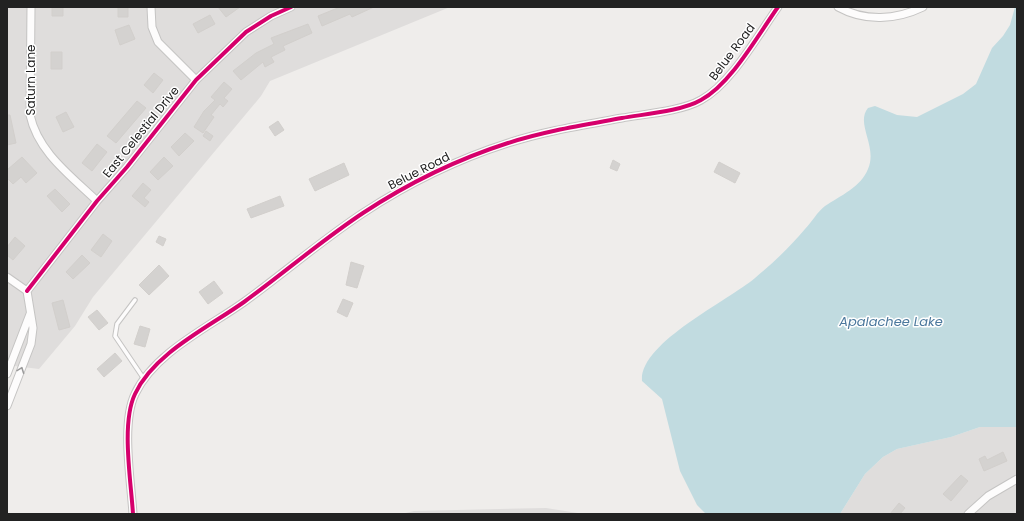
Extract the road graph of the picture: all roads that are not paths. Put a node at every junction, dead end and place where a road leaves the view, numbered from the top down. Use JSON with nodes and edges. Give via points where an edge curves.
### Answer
{"nodes":[{"id":1,"x":31,"y":7,"type":"edge"},
{"id":2,"x":151,"y":7,"type":"edge"},
{"id":3,"x":291,"y":7,"type":"edge"},
{"id":4,"x":778,"y":7,"type":"edge"},
{"id":5,"x":838,"y":7,"type":"edge"},
{"id":6,"x":923,"y":7,"type":"edge"},
{"id":7,"x":196,"y":80,"type":"junction"},
{"id":8,"x":97,"y":201,"type":"junction"},
{"id":9,"x":7,"y":277,"type":"edge"},
{"id":10,"x":27,"y":291,"type":"junction"},
{"id":11,"x":135,"y":300,"type":"dead end"},
{"id":12,"x":30,"y":314,"type":"junction"},
{"id":13,"x":7,"y":374,"type":"edge"},
{"id":14,"x":144,"y":380,"type":"junction"},
{"id":15,"x":7,"y":406,"type":"edge"},
{"id":16,"x":1017,"y":479,"type":"edge"},
{"id":17,"x":133,"y":514,"type":"edge"},
{"id":18,"x":968,"y":514,"type":"edge"}],
"edges":[{"from":1,"to":8,"type":"street","name":"Saturn Lane","via":[[32,127],[44,149]]},
{"from":2,"to":7,"type":"street","via":[[152,27],[158,42]]},
{"from":3,"to":7,"type":"street","name":"East Celestial Drive","via":[[246,32]]},
{"from":4,"to":14,"type":"street","name":"Belue Road","via":[[732,71],[714,91],[702,99],[660,111],[509,143],[459,162],[403,189],[361,214],[266,286],[172,351]]},
{"from":5,"to":6,"type":"street","via":[[857,15],[871,17],[896,16]]},
{"from":7,"to":8,"type":"street","name":"East Celestial Drive"},
{"from":8,"to":10,"type":"street","name":"East Celestial Drive"},
{"from":9,"to":10,"type":"street"},
{"from":10,"to":12,"type":"street"},
{"from":11,"to":14,"type":"lane","via":[[117,324],[115,336]]},
{"from":12,"to":13,"type":"street"},
{"from":15,"to":12,"type":"street","one_way":true,"via":[[31,344],[33,328]]},
{"from":14,"to":17,"type":"street","name":"Belue Road","via":[[134,395],[128,420]]},
{"from":16,"to":18,"type":"street","via":[[988,496]]}]}
